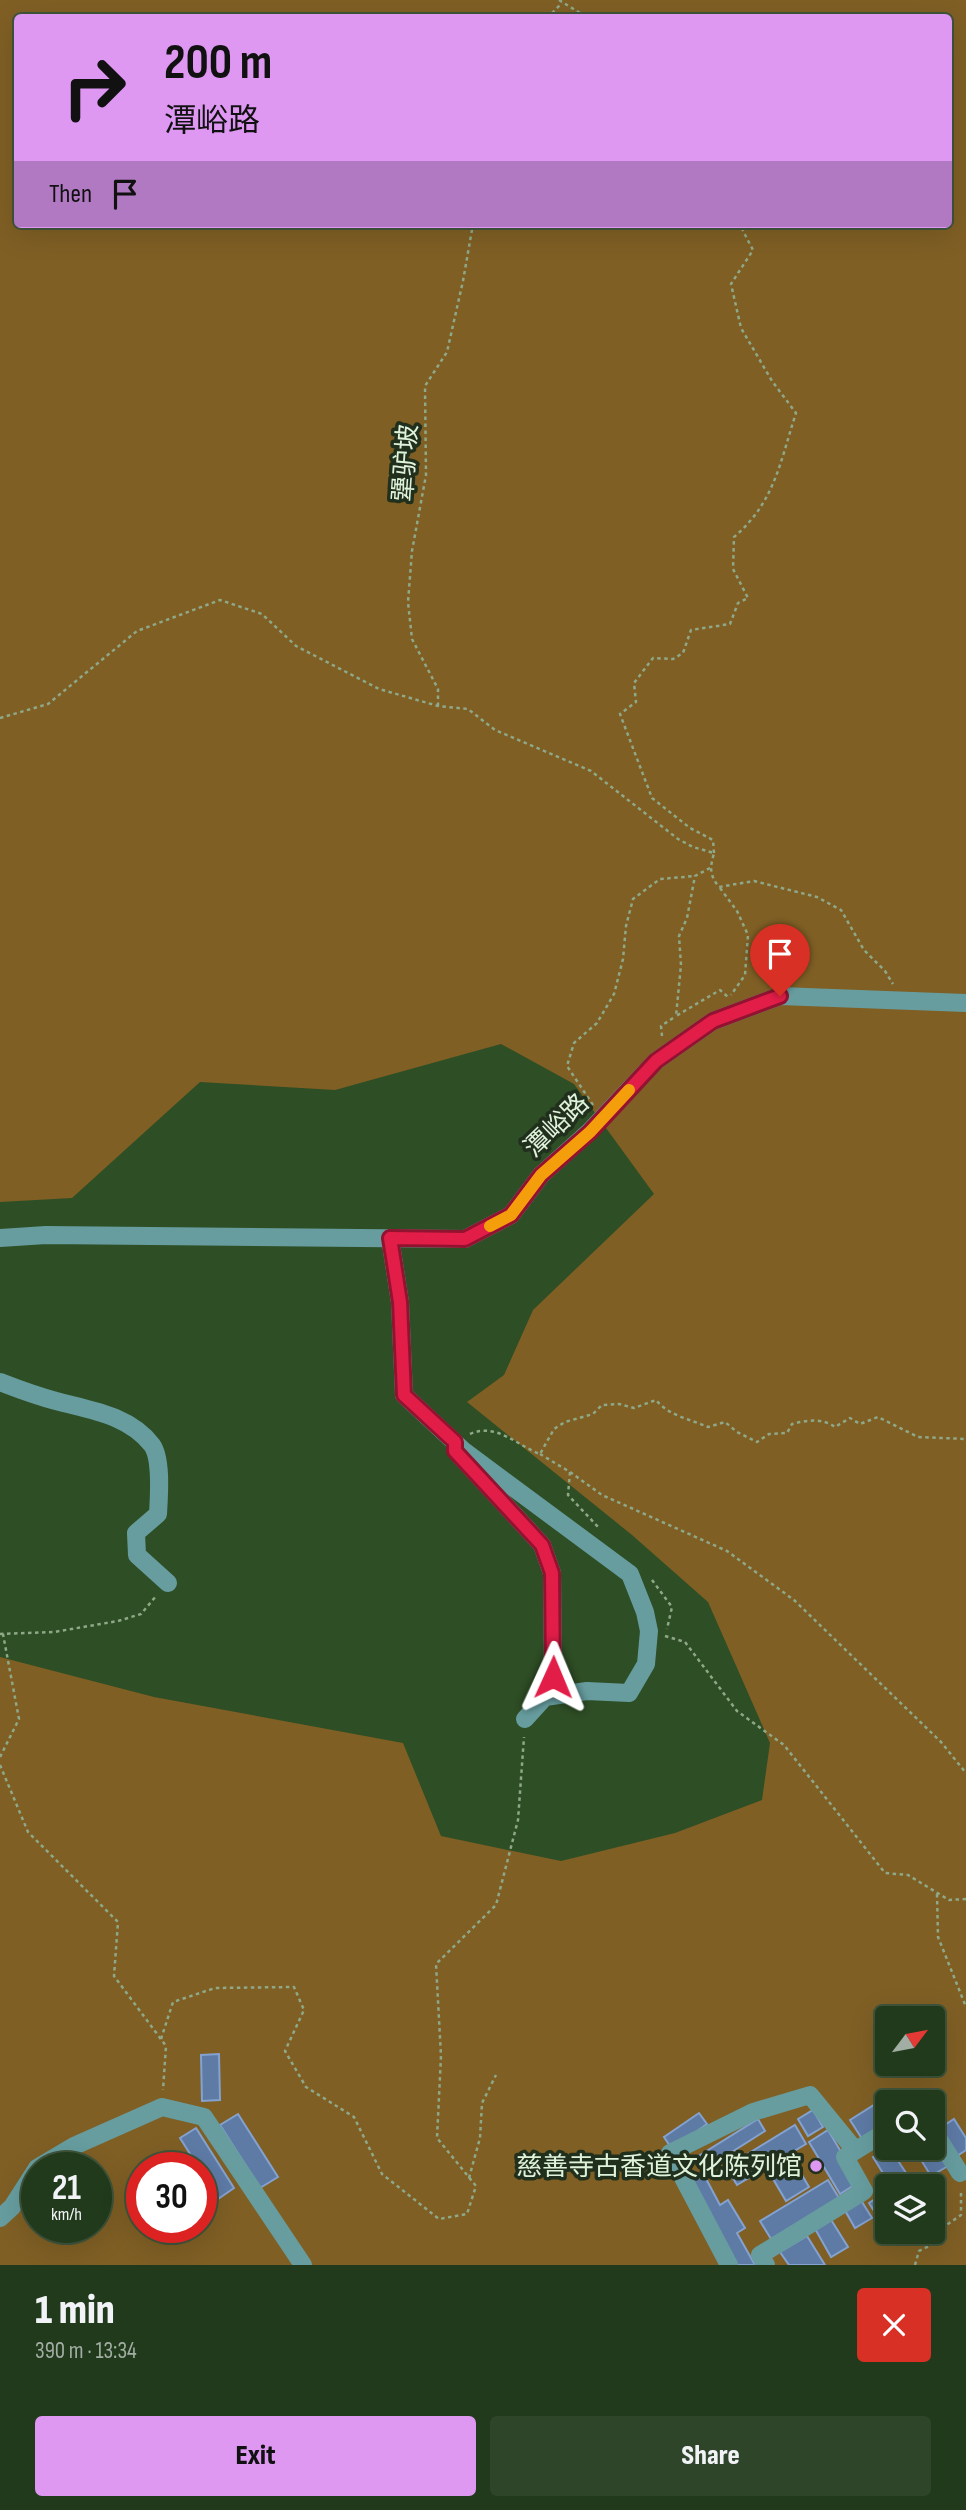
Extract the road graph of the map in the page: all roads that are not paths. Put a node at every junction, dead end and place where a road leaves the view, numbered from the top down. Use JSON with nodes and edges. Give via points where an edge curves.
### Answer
{"nodes":[{"id":1,"x":966,"y":1003,"type":"edge"},
{"id":2,"x":0,"y":1238,"type":"edge"},
{"id":3,"x":390,"y":1238,"type":"junction"},
{"id":4,"x":0,"y":1382,"type":"edge"},
{"id":5,"x":455,"y":1442,"type":"junction"},
{"id":6,"x":168,"y":1583,"type":"road end"},
{"id":7,"x":545,"y":1697,"type":"junction"},
{"id":8,"x":525,"y":1719,"type":"road end"},
{"id":9,"x":875,"y":2138,"type":"edge"},
{"id":10,"x":945,"y":2149,"type":"edge"},
{"id":11,"x":855,"y":2150,"type":"junction"},
{"id":12,"x":960,"y":2173,"type":"road end"},
{"id":13,"x":0,"y":2218,"type":"edge"},
{"id":14,"x":303,"y":2265,"type":"edge"},
{"id":15,"x":729,"y":2265,"type":"edge"},
{"id":16,"x":766,"y":2265,"type":"edge"}],
"edges":[{"from":1,"to":3,"type":"street","name":"潭峪路","via":[[780,996],[713,1021],[656,1061],[541,1175],[511,1215],[465,1239]]},
{"from":2,"to":3,"type":"street","name":"潭峪路"},
{"from":3,"to":5,"type":"street","via":[[400,1302],[404,1395]]},
{"from":4,"to":6,"type":"street","via":[[126,1422],[153,1446],[159,1476],[158,1514],[136,1532],[136,1555]]},
{"from":5,"to":7,"type":"street","via":[[455,1451],[542,1545],[552,1573],[553,1677]]},
{"from":5,"to":7,"type":"street","via":[[630,1574],[645,1612],[649,1631],[646,1664],[629,1693],[587,1690]]},
{"from":7,"to":8,"type":"street"},
{"from":9,"to":11,"type":"street"},
{"from":10,"to":12,"type":"street"},
{"from":11,"to":15,"type":"street","via":[[810,2095],[753,2112],[670,2153]]},
{"from":11,"to":16,"type":"street","via":[[845,2157],[864,2191],[760,2255]]},
{"from":13,"to":14,"type":"street","via":[[37,2168],[74,2146],[162,2107],[204,2117]]}]}
